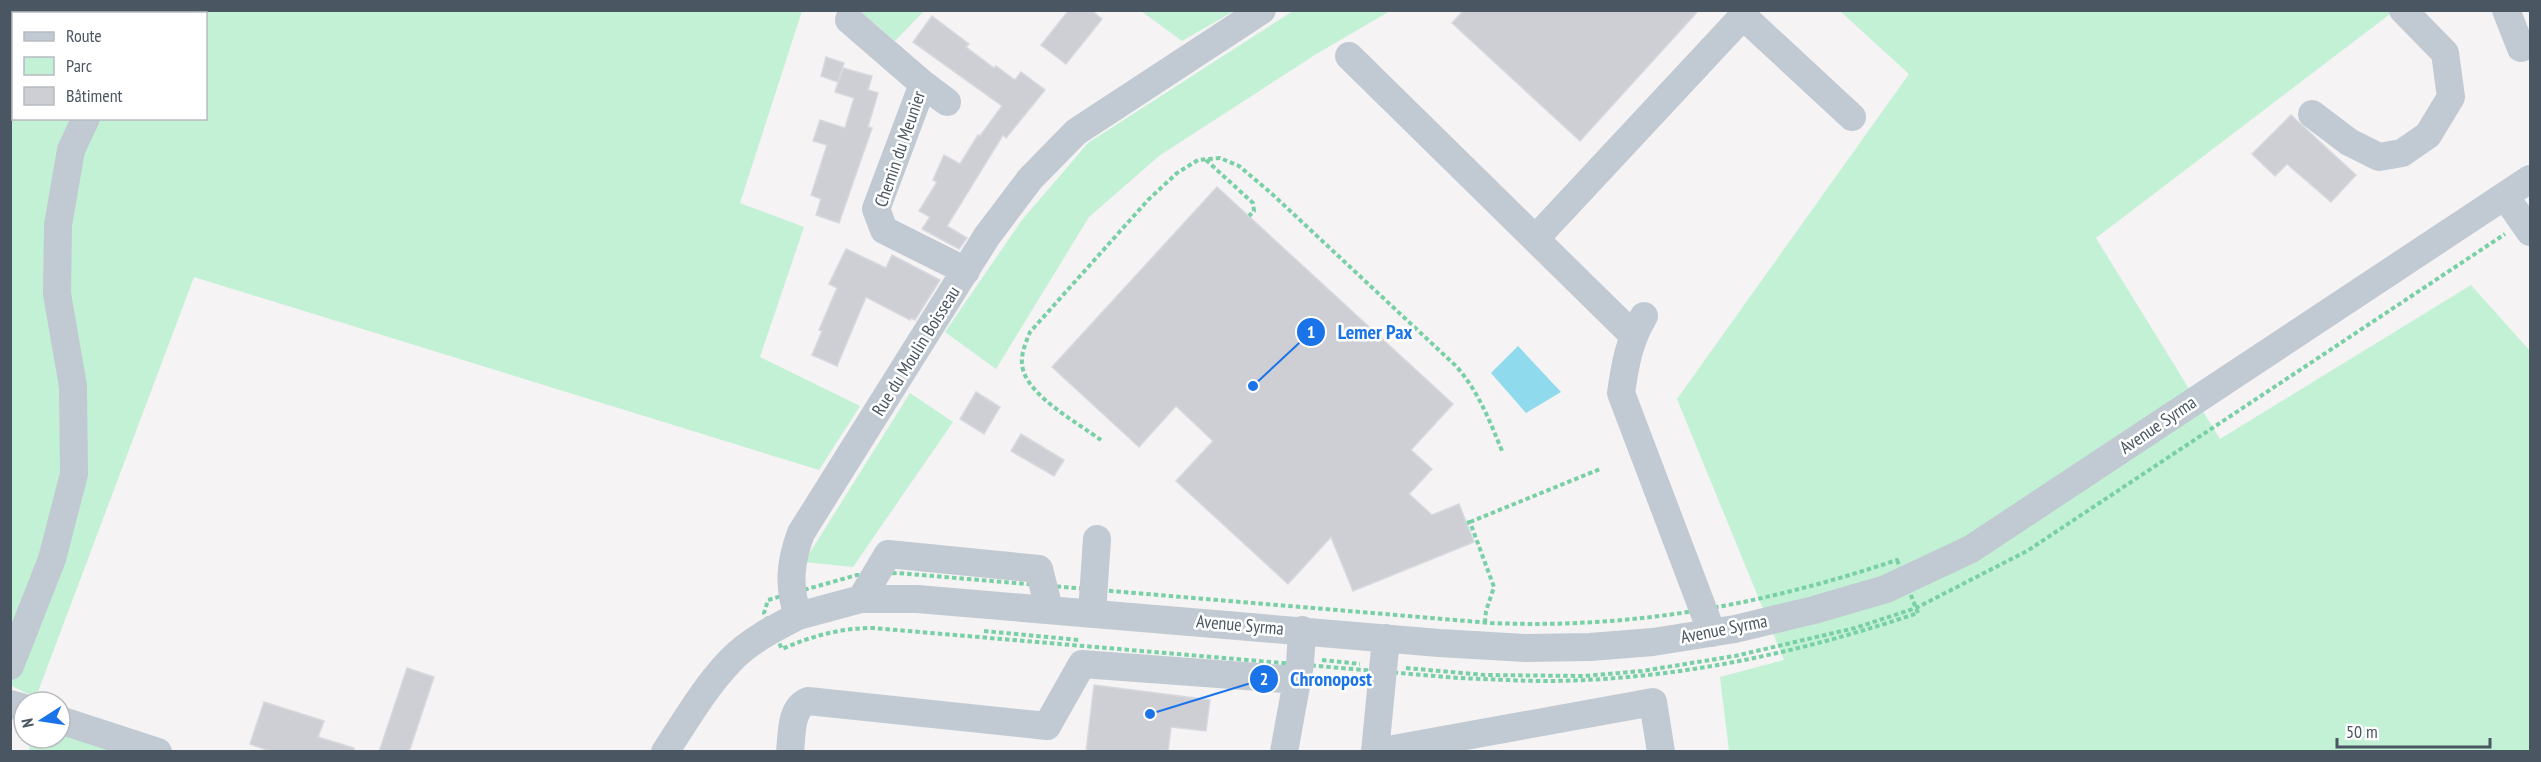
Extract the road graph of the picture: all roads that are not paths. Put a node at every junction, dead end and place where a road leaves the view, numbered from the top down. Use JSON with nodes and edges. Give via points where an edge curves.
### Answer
{"nodes":[{"id":1,"x":1262,"y":10,"type":"edge"},
{"id":2,"x":2403,"y":10,"type":"edge"},
{"id":3,"x":2506,"y":10,"type":"edge"},
{"id":4,"x":849,"y":20,"type":"dead end"},
{"id":5,"x":2530,"y":44,"type":"edge"},
{"id":6,"x":1349,"y":56,"type":"dead end"},
{"id":7,"x":923,"y":84,"type":"junction"},
{"id":8,"x":946,"y":102,"type":"dead end"},
{"id":9,"x":2312,"y":114,"type":"dead end"},
{"id":10,"x":1852,"y":117,"type":"dead end"},
{"id":11,"x":85,"y":120,"type":"edge"},
{"id":12,"x":2530,"y":179,"type":"edge"},
{"id":13,"x":2505,"y":196,"type":"junction"},
{"id":14,"x":2530,"y":232,"type":"edge"},
{"id":15,"x":1536,"y":238,"type":"junction"},
{"id":16,"x":966,"y":271,"type":"junction"},
{"id":17,"x":1097,"y":539,"type":"dead end"},
{"id":18,"x":861,"y":599,"type":"junction"},
{"id":19,"x":1049,"y":609,"type":"junction"},
{"id":20,"x":1092,"y":613,"type":"junction"},
{"id":21,"x":798,"y":616,"type":"junction"},
{"id":22,"x":1302,"y":630,"type":"junction"},
{"id":23,"x":1712,"y":633,"type":"junction"},
{"id":24,"x":1386,"y":638,"type":"junction"},
{"id":25,"x":10,"y":666,"type":"edge"},
{"id":26,"x":1298,"y":680,"type":"junction"},
{"id":27,"x":72,"y":724,"type":"edge"},
{"id":28,"x":158,"y":752,"type":"edge"},
{"id":29,"x":665,"y":752,"type":"edge"},
{"id":30,"x":790,"y":752,"type":"edge"},
{"id":31,"x":1284,"y":752,"type":"edge"},
{"id":32,"x":1376,"y":752,"type":"edge"},
{"id":33,"x":1661,"y":752,"type":"edge"}],
"edges":[{"from":1,"to":16,"type":"street","name":"Rue du Moulin Boisseau","via":[[1076,132],[1030,179]]},
{"from":2,"to":9,"type":"street","via":[[2445,53],[2451,97],[2428,135],[2402,153],[2379,157],[2349,142]]},
{"from":3,"to":5,"type":"street","via":[[2521,48]]},
{"from":4,"to":7,"type":"street","name":"Chemin du Meunier"},
{"from":6,"to":15,"type":"street"},
{"from":7,"to":8,"type":"street","name":"Chemin du Meunier"},
{"from":7,"to":16,"type":"street","name":"Chemin du Meunier","via":[[876,209],[884,230]]},
{"from":10,"to":15,"type":"street","via":[[1743,16]]},
{"from":11,"to":25,"type":"street","via":[[71,150],[58,225],[57,294],[73,386],[74,474],[52,559]]},
{"from":12,"to":13,"type":"street","name":"Avenue Syrma"},
{"from":13,"to":14,"type":"street"},
{"from":13,"to":23,"type":"street","name":"Avenue Syrma","via":[[1971,549],[1886,590]]},
{"from":15,"to":23,"type":"street","via":[[1639,326],[1627,352],[1621,393]]},
{"from":16,"to":21,"type":"street","name":"Rue du Moulin Boisseau","via":[[801,533],[792,555],[791,595]]},
{"from":17,"to":20,"type":"street"},
{"from":18,"to":19,"type":"street","name":"Avenue Syrma","via":[[917,598]]},
{"from":18,"to":19,"type":"street","via":[[888,554],[1040,569]]},
{"from":18,"to":21,"type":"street","name":"Avenue Syrma"},
{"from":19,"to":20,"type":"street","name":"Avenue Syrma"},
{"from":20,"to":22,"type":"street","name":"Avenue Syrma"},
{"from":21,"to":29,"type":"street","via":[[732,658],[705,690]]},
{"from":22,"to":24,"type":"street","name":"Avenue Syrma"},
{"from":22,"to":26,"type":"street"},
{"from":23,"to":24,"type":"street","name":"Avenue Syrma","via":[[1653,642],[1525,648]]},
{"from":24,"to":32,"type":"street"},
{"from":26,"to":30,"type":"street","via":[[1082,664],[1047,726],[808,701],[795,714]]},
{"from":26,"to":31,"type":"street"},
{"from":27,"to":28,"type":"street"},
{"from":32,"to":33,"type":"street","via":[[1653,702]]}]}
